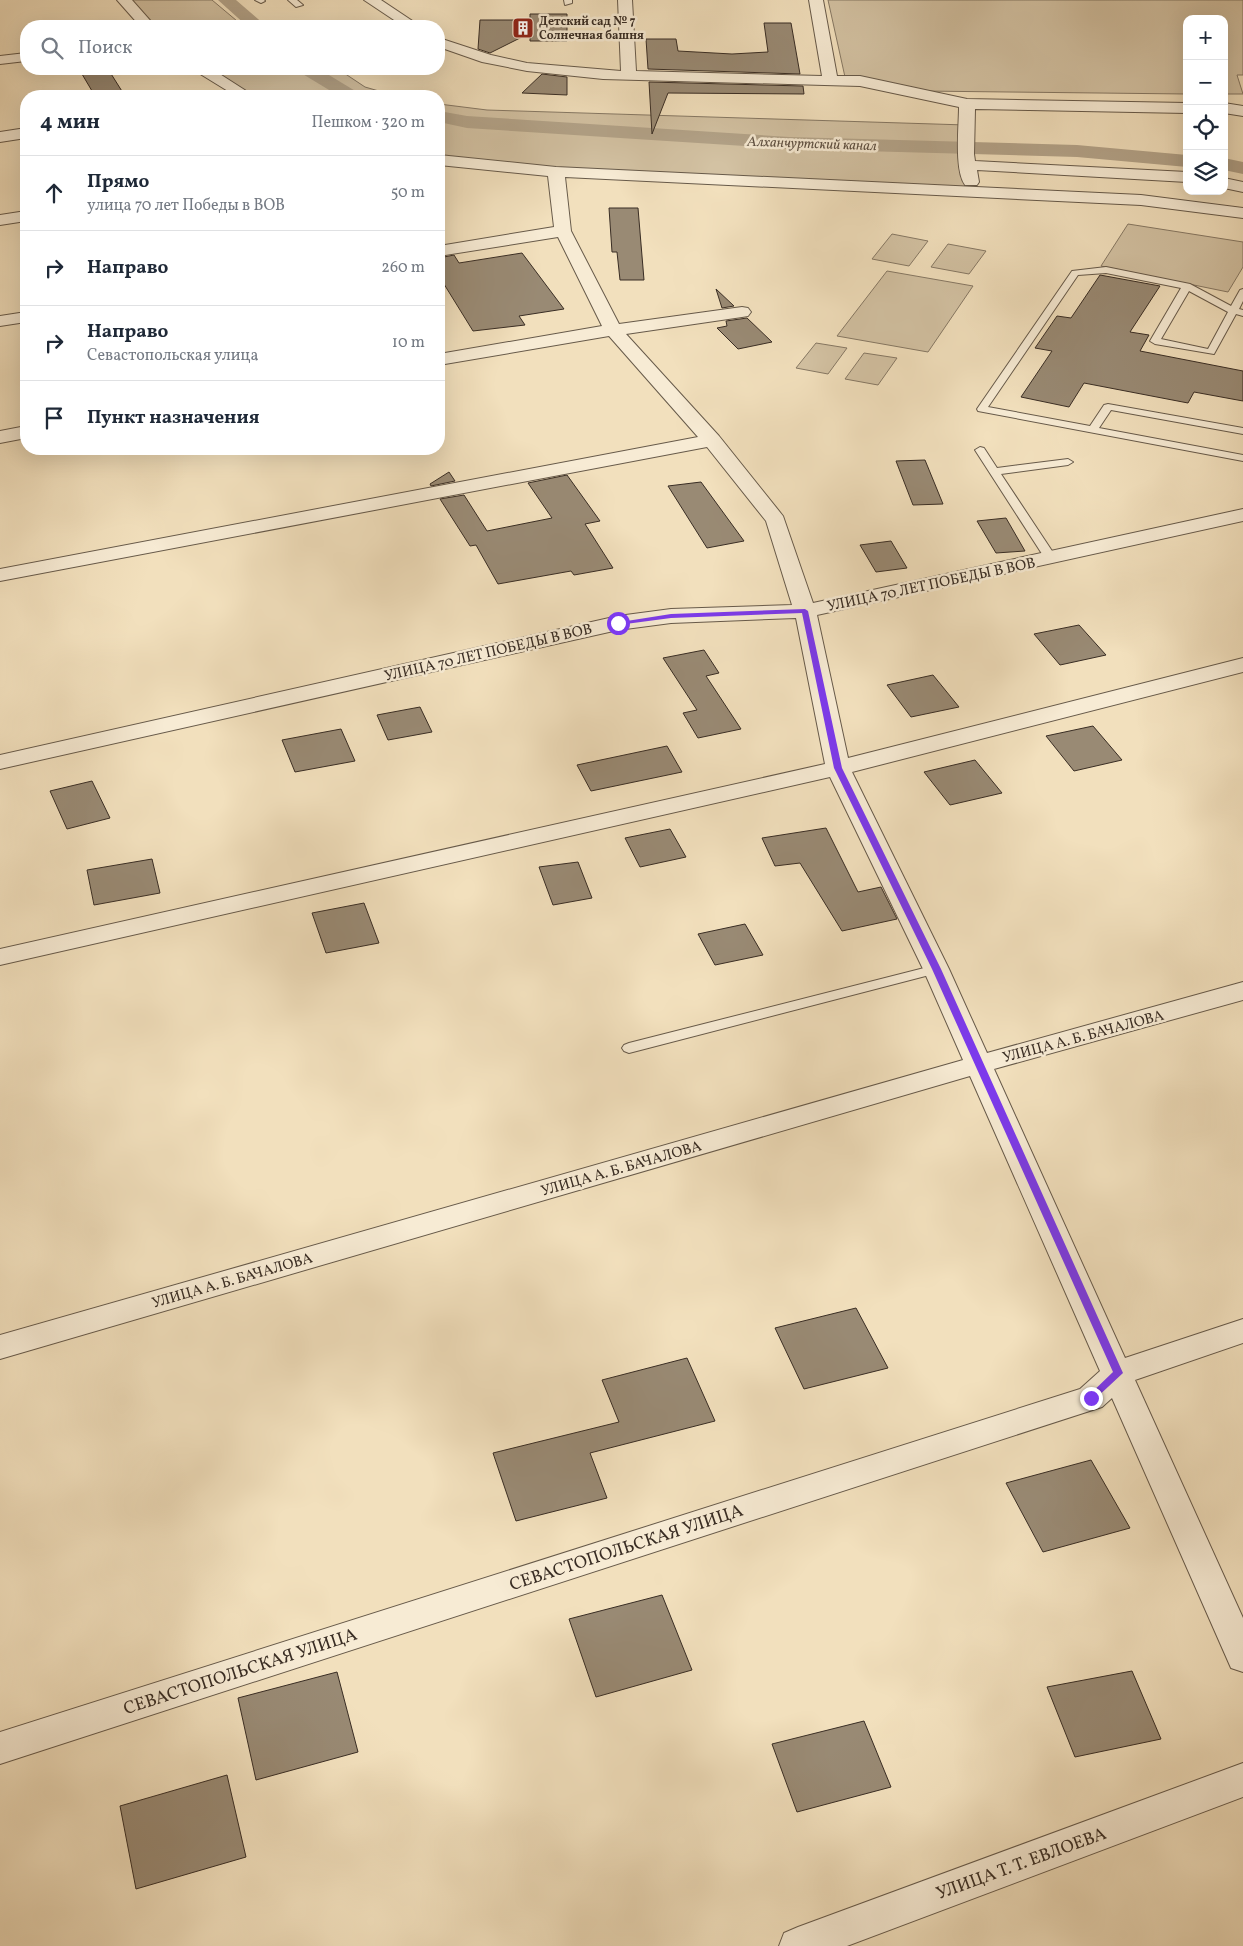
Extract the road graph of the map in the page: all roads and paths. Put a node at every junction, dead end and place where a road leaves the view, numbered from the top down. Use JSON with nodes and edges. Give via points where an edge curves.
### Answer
{"nodes":[{"id":1,"x":124,"y":0,"type":"edge"},
{"id":2,"x":292,"y":0,"type":"edge"},
{"id":3,"x":371,"y":0,"type":"edge"},
{"id":4,"x":625,"y":0,"type":"edge"},
{"id":5,"x":816,"y":0,"type":"edge"},
{"id":6,"x":299,"y":5,"type":"dead end"},
{"id":7,"x":142,"y":20,"type":"edge"},
{"id":8,"x":403,"y":20,"type":"edge"},
{"id":9,"x":445,"y":44,"type":"edge"},
{"id":10,"x":20,"y":58,"type":"edge"},
{"id":11,"x":0,"y":60,"type":"edge"},
{"id":12,"x":212,"y":75,"type":"edge"},
{"id":13,"x":629,"y":76,"type":"junction"},
{"id":14,"x":830,"y":80,"type":"junction"},
{"id":15,"x":236,"y":90,"type":"edge"},
{"id":16,"x":967,"y":104,"type":"junction"},
{"id":17,"x":1183,"y":108,"type":"edge"},
{"id":18,"x":1228,"y":108,"type":"edge"},
{"id":19,"x":1243,"y":110,"type":"edge"},
{"id":20,"x":20,"y":134,"type":"edge"},
{"id":21,"x":0,"y":137,"type":"edge"},
{"id":22,"x":966,"y":160,"type":"junction"},
{"id":23,"x":445,"y":161,"type":"edge"},
{"id":24,"x":556,"y":172,"type":"junction"},
{"id":25,"x":1183,"y":177,"type":"edge"},
{"id":26,"x":1228,"y":184,"type":"edge"},
{"id":27,"x":1243,"y":187,"type":"edge"},
{"id":28,"x":973,"y":192,"type":"junction"},
{"id":29,"x":1243,"y":213,"type":"edge"},
{"id":30,"x":20,"y":217,"type":"edge"},
{"id":31,"x":0,"y":220,"type":"edge"},
{"id":32,"x":563,"y":231,"type":"junction"},
{"id":33,"x":445,"y":250,"type":"edge"},
{"id":34,"x":1187,"y":286,"type":"junction"},
{"id":35,"x":1243,"y":292,"type":"edge"},
{"id":36,"x":742,"y":312,"type":"dead end"},
{"id":37,"x":1238,"y":312,"type":"edge"},
{"id":38,"x":20,"y":317,"type":"edge"},
{"id":39,"x":0,"y":321,"type":"edge"},
{"id":40,"x":612,"y":330,"type":"junction"},
{"id":41,"x":445,"y":359,"type":"edge"},
{"id":42,"x":1092,"y":431,"type":"junction"},
{"id":43,"x":1243,"y":431,"type":"edge"},
{"id":44,"x":20,"y":433,"type":"edge"},
{"id":45,"x":0,"y":437,"type":"edge"},
{"id":46,"x":712,"y":440,"type":"junction"},
{"id":47,"x":980,"y":450,"type":"dead end"},
{"id":48,"x":1243,"y":458,"type":"edge"},
{"id":49,"x":1068,"y":462,"type":"dead end"},
{"id":50,"x":994,"y":472,"type":"junction"},
{"id":51,"x":1243,"y":515,"type":"edge"},
{"id":52,"x":1050,"y":557,"type":"junction"},
{"id":53,"x":0,"y":575,"type":"edge"},
{"id":54,"x":805,"y":611,"type":"junction"},
{"id":55,"x":1243,"y":665,"type":"edge"},
{"id":56,"x":0,"y":762,"type":"edge"},
{"id":57,"x":838,"y":768,"type":"junction"},
{"id":58,"x":0,"y":957,"type":"edge"},
{"id":59,"x":936,"y":969,"type":"junction"},
{"id":60,"x":1243,"y":991,"type":"edge"},
{"id":61,"x":629,"y":1048,"type":"dead end"},
{"id":62,"x":980,"y":1064,"type":"junction"},
{"id":63,"x":1243,"y":1331,"type":"edge"},
{"id":64,"x":0,"y":1347,"type":"edge"},
{"id":65,"x":1118,"y":1373,"type":"junction"},
{"id":66,"x":1243,"y":1657,"type":"edge"},
{"id":67,"x":0,"y":1748,"type":"edge"},
{"id":68,"x":1243,"y":1780,"type":"edge"},
{"id":69,"x":798,"y":1946,"type":"edge"}],
"edges":[{"from":1,"to":7,"type":"street"},
{"from":2,"to":6,"type":"lane"},
{"from":3,"to":8,"type":"street"},
{"from":4,"to":13,"type":"street"},
{"from":5,"to":14,"type":"street"},
{"from":9,"to":13,"type":"street","via":[[487,59],[527,67]]},
{"from":10,"to":11,"type":"street"},
{"from":12,"to":15,"type":"street"},
{"from":13,"to":14,"type":"street"},
{"from":14,"to":16,"type":"street","via":[[860,81]]},
{"from":16,"to":17,"type":"street"},
{"from":16,"to":22,"type":"street"},
{"from":18,"to":19,"type":"street"},
{"from":20,"to":21,"type":"street"},
{"from":22,"to":25,"type":"street"},
{"from":22,"to":28,"type":"street"},
{"from":23,"to":24,"type":"street"},
{"from":24,"to":28,"type":"street"},
{"from":24,"to":32,"type":"street"},
{"from":26,"to":27,"type":"street"},
{"from":28,"to":29,"type":"street","via":[[1141,200]]},
{"from":30,"to":31,"type":"street"},
{"from":32,"to":33,"type":"street"},
{"from":32,"to":40,"type":"street"},
{"from":34,"to":37,"type":"lane"},
{"from":34,"to":37,"type":"lane","via":[[1155,341],[1211,352]]},
{"from":34,"to":42,"type":"lane","via":[[1106,270],[1076,273],[982,410]]},
{"from":35,"to":37,"type":"lane"},
{"from":36,"to":40,"type":"street"},
{"from":38,"to":39,"type":"street"},
{"from":40,"to":41,"type":"street"},
{"from":40,"to":46,"type":"street"},
{"from":42,"to":43,"type":"lane","via":[[1108,407]]},
{"from":42,"to":48,"type":"lane"},
{"from":44,"to":45,"type":"street"},
{"from":46,"to":53,"type":"street"},
{"from":46,"to":54,"type":"street","via":[[776,520]]},
{"from":47,"to":50,"type":"lane"},
{"from":49,"to":50,"type":"lane"},
{"from":50,"to":52,"type":"lane"},
{"from":51,"to":52,"type":"street","name":"УЛИЦА 70 ЛЕТ ПОБЕДЫ В ВОВ"},
{"from":52,"to":54,"type":"street","name":"УЛИЦА 70 ЛЕТ ПОБЕДЫ В ВОВ"},
{"from":54,"to":56,"type":"street","name":"УЛИЦА 70 ЛЕТ ПОБЕДЫ В ВОВ","via":[[671,616],[618,623]]},
{"from":54,"to":57,"type":"street"},
{"from":55,"to":57,"type":"street"},
{"from":57,"to":58,"type":"street"},
{"from":57,"to":59,"type":"street"},
{"from":59,"to":61,"type":"lane"},
{"from":59,"to":62,"type":"street"},
{"from":60,"to":62,"type":"street","name":"УЛИЦА А. Б. БАЧАЛОВА"},
{"from":62,"to":64,"type":"street","name":"УЛИЦА А. Б. БАЧАЛОВА"},
{"from":62,"to":65,"type":"street"},
{"from":63,"to":65,"type":"street","name":"СЕВАСТОПОЛЬСКАЯ УЛИЦА"},
{"from":65,"to":66,"type":"street"},
{"from":65,"to":67,"type":"street","name":"СЕВАСТОПОЛЬСКАЯ УЛИЦА","via":[[1091,1398]]},
{"from":68,"to":69,"type":"street","name":"УЛИЦА Т. Т. ЕВЛОЕВА"}]}
